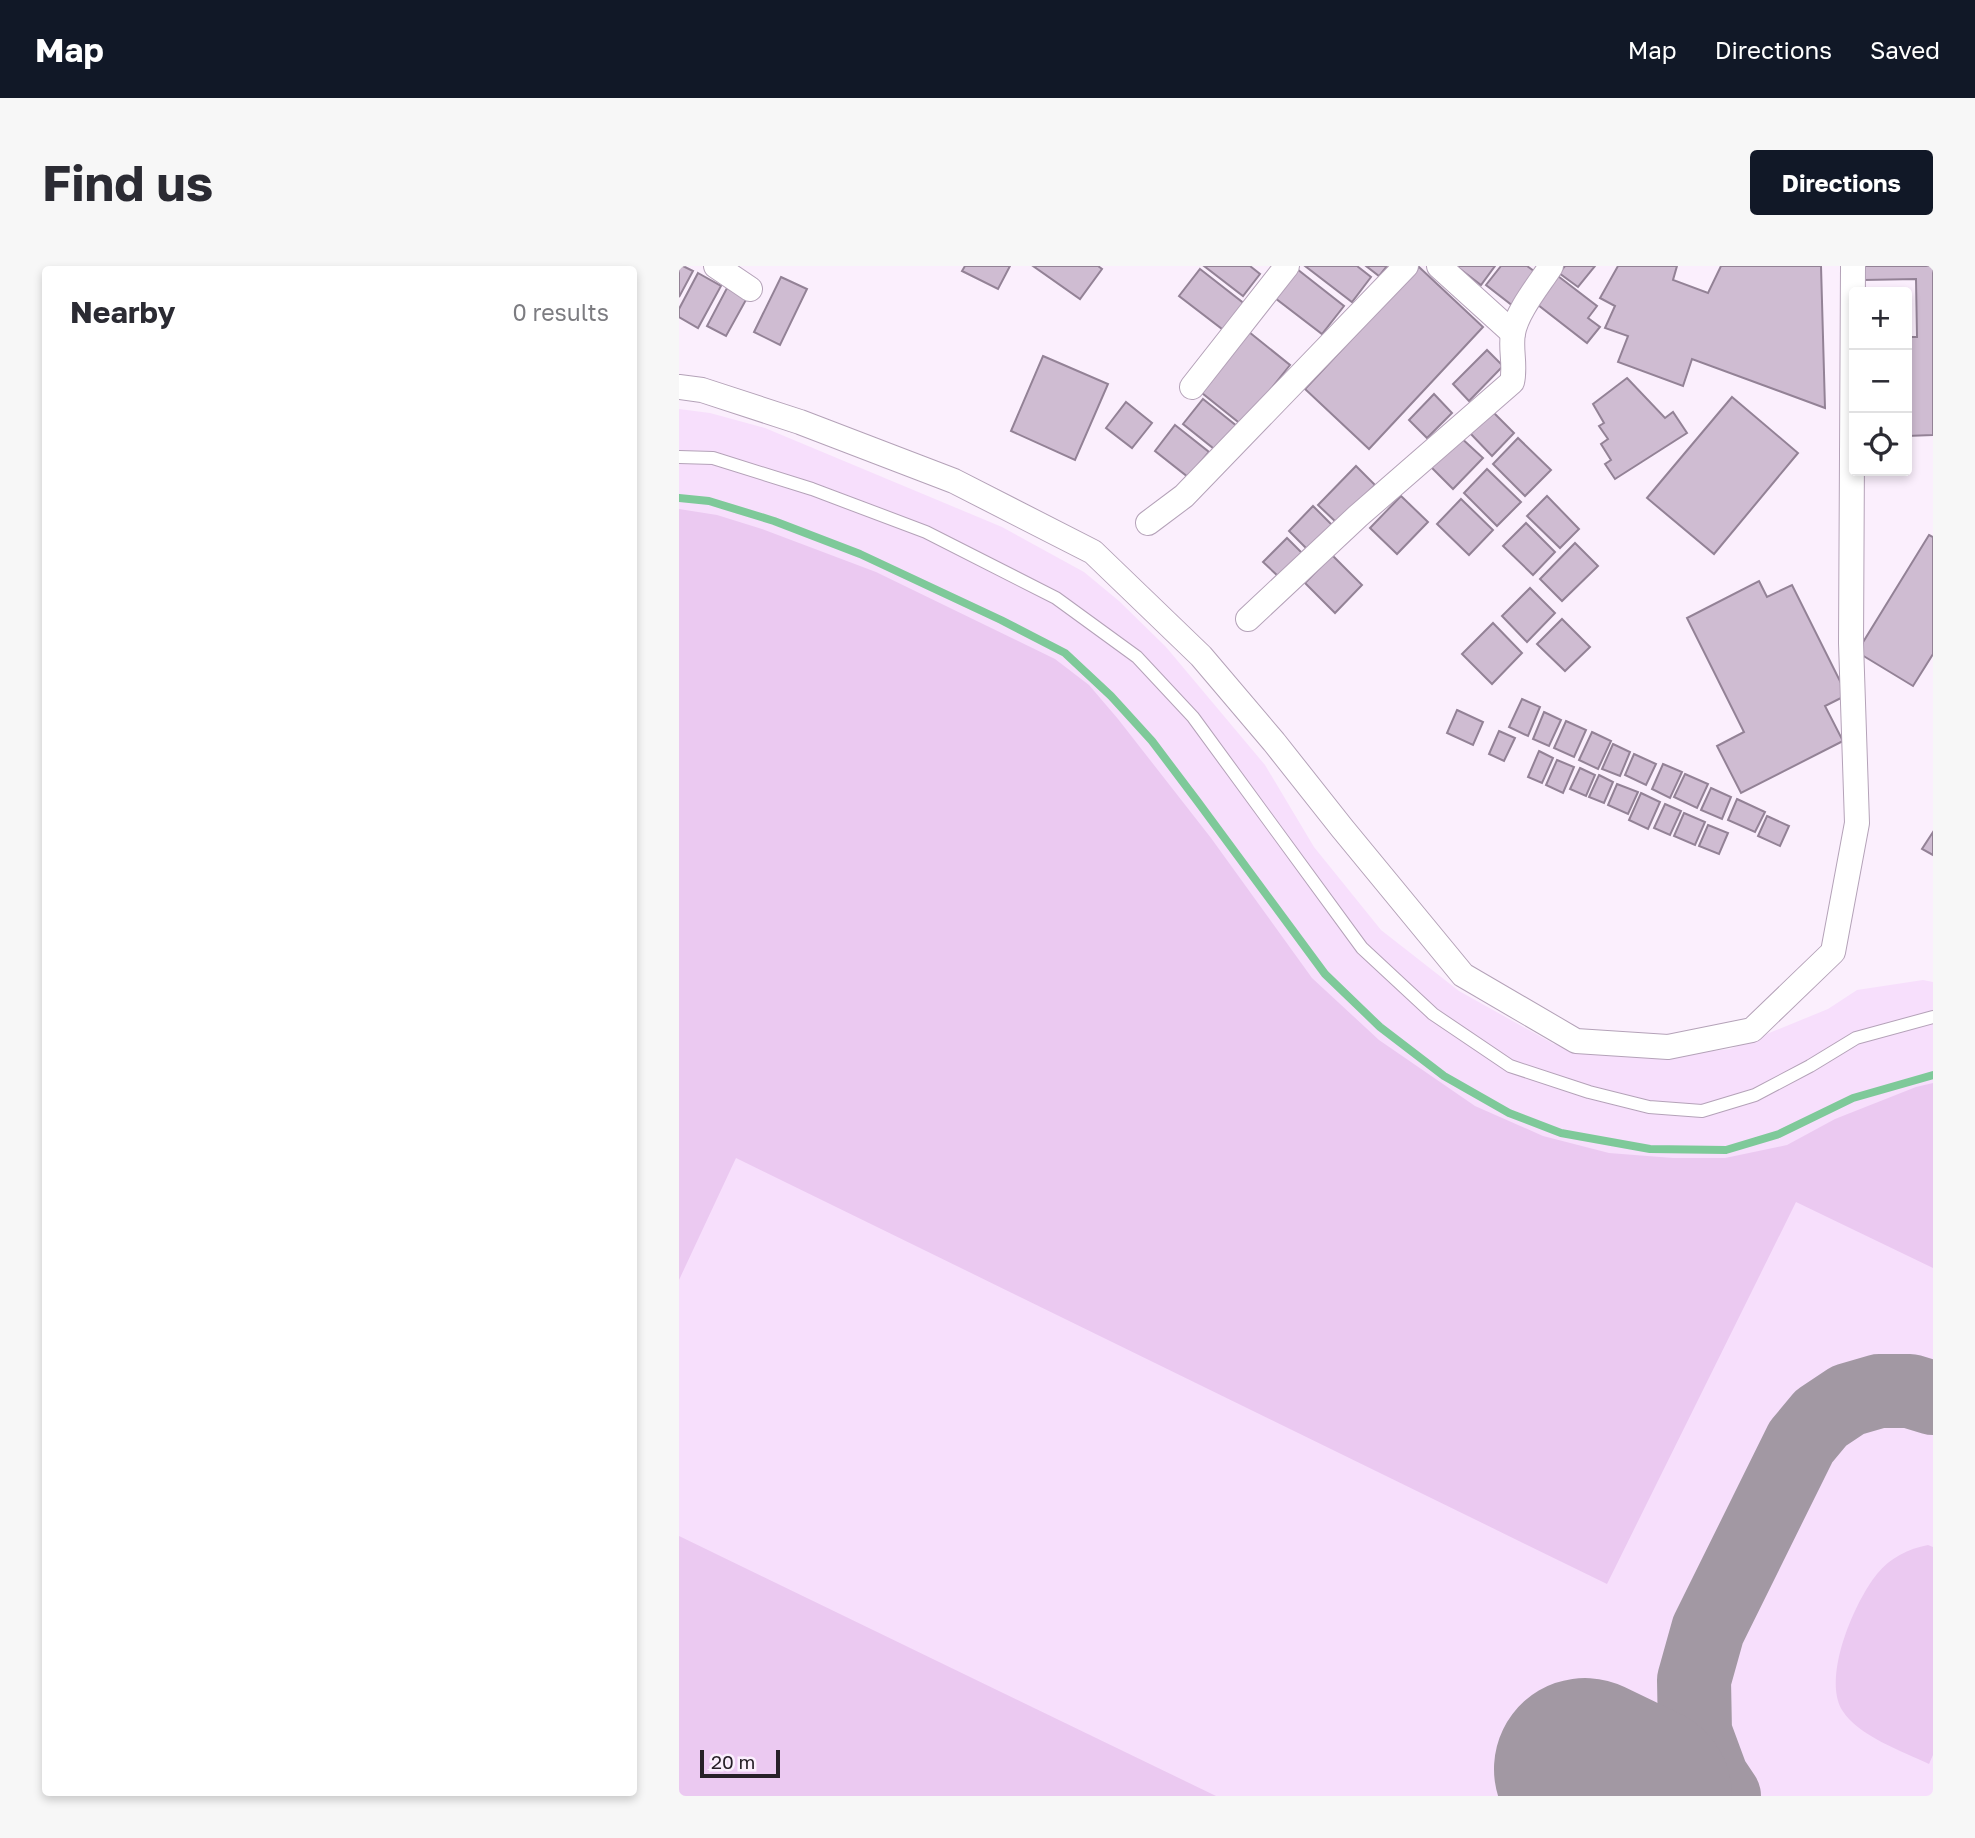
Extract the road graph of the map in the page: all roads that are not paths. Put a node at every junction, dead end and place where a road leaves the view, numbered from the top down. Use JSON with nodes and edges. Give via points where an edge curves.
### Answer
{"nodes":[{"id":1,"x":716,"y":266,"type":"edge"},
{"id":2,"x":1287,"y":266,"type":"edge"},
{"id":3,"x":1406,"y":266,"type":"edge"},
{"id":4,"x":1439,"y":266,"type":"edge"},
{"id":5,"x":1853,"y":266,"type":"edge"},
{"id":6,"x":1550,"y":267,"type":"edge"},
{"id":7,"x":750,"y":289,"type":"dead end"},
{"id":8,"x":1513,"y":333,"type":"junction"},
{"id":9,"x":679,"y":387,"type":"edge"},
{"id":10,"x":1192,"y":387,"type":"dead end"},
{"id":11,"x":679,"y":457,"type":"edge"},
{"id":12,"x":1148,"y":523,"type":"dead end"},
{"id":13,"x":1248,"y":619,"type":"dead end"},
{"id":14,"x":1933,"y":1017,"type":"edge"}],
"edges":[{"from":1,"to":7,"type":"street"},
{"from":2,"to":10,"type":"street"},
{"from":3,"to":12,"type":"street","via":[[1184,496]]},
{"from":4,"to":8,"type":"street"},
{"from":5,"to":9,"type":"street","via":[[1851,643],[1857,823],[1833,952],[1752,1030],[1668,1046],[1576,1041],[1463,975],[1201,656],[1093,552],[954,481],[787,418]]},
{"from":6,"to":8,"type":"street"},
{"from":8,"to":13,"type":"street","via":[[1512,382]]},
{"from":11,"to":14,"type":"lane","via":[[713,458],[926,532],[1056,598],[1137,657],[1193,717],[1362,948],[1433,1014],[1510,1066],[1649,1107],[1702,1111],[1755,1095],[1856,1038]]}]}
